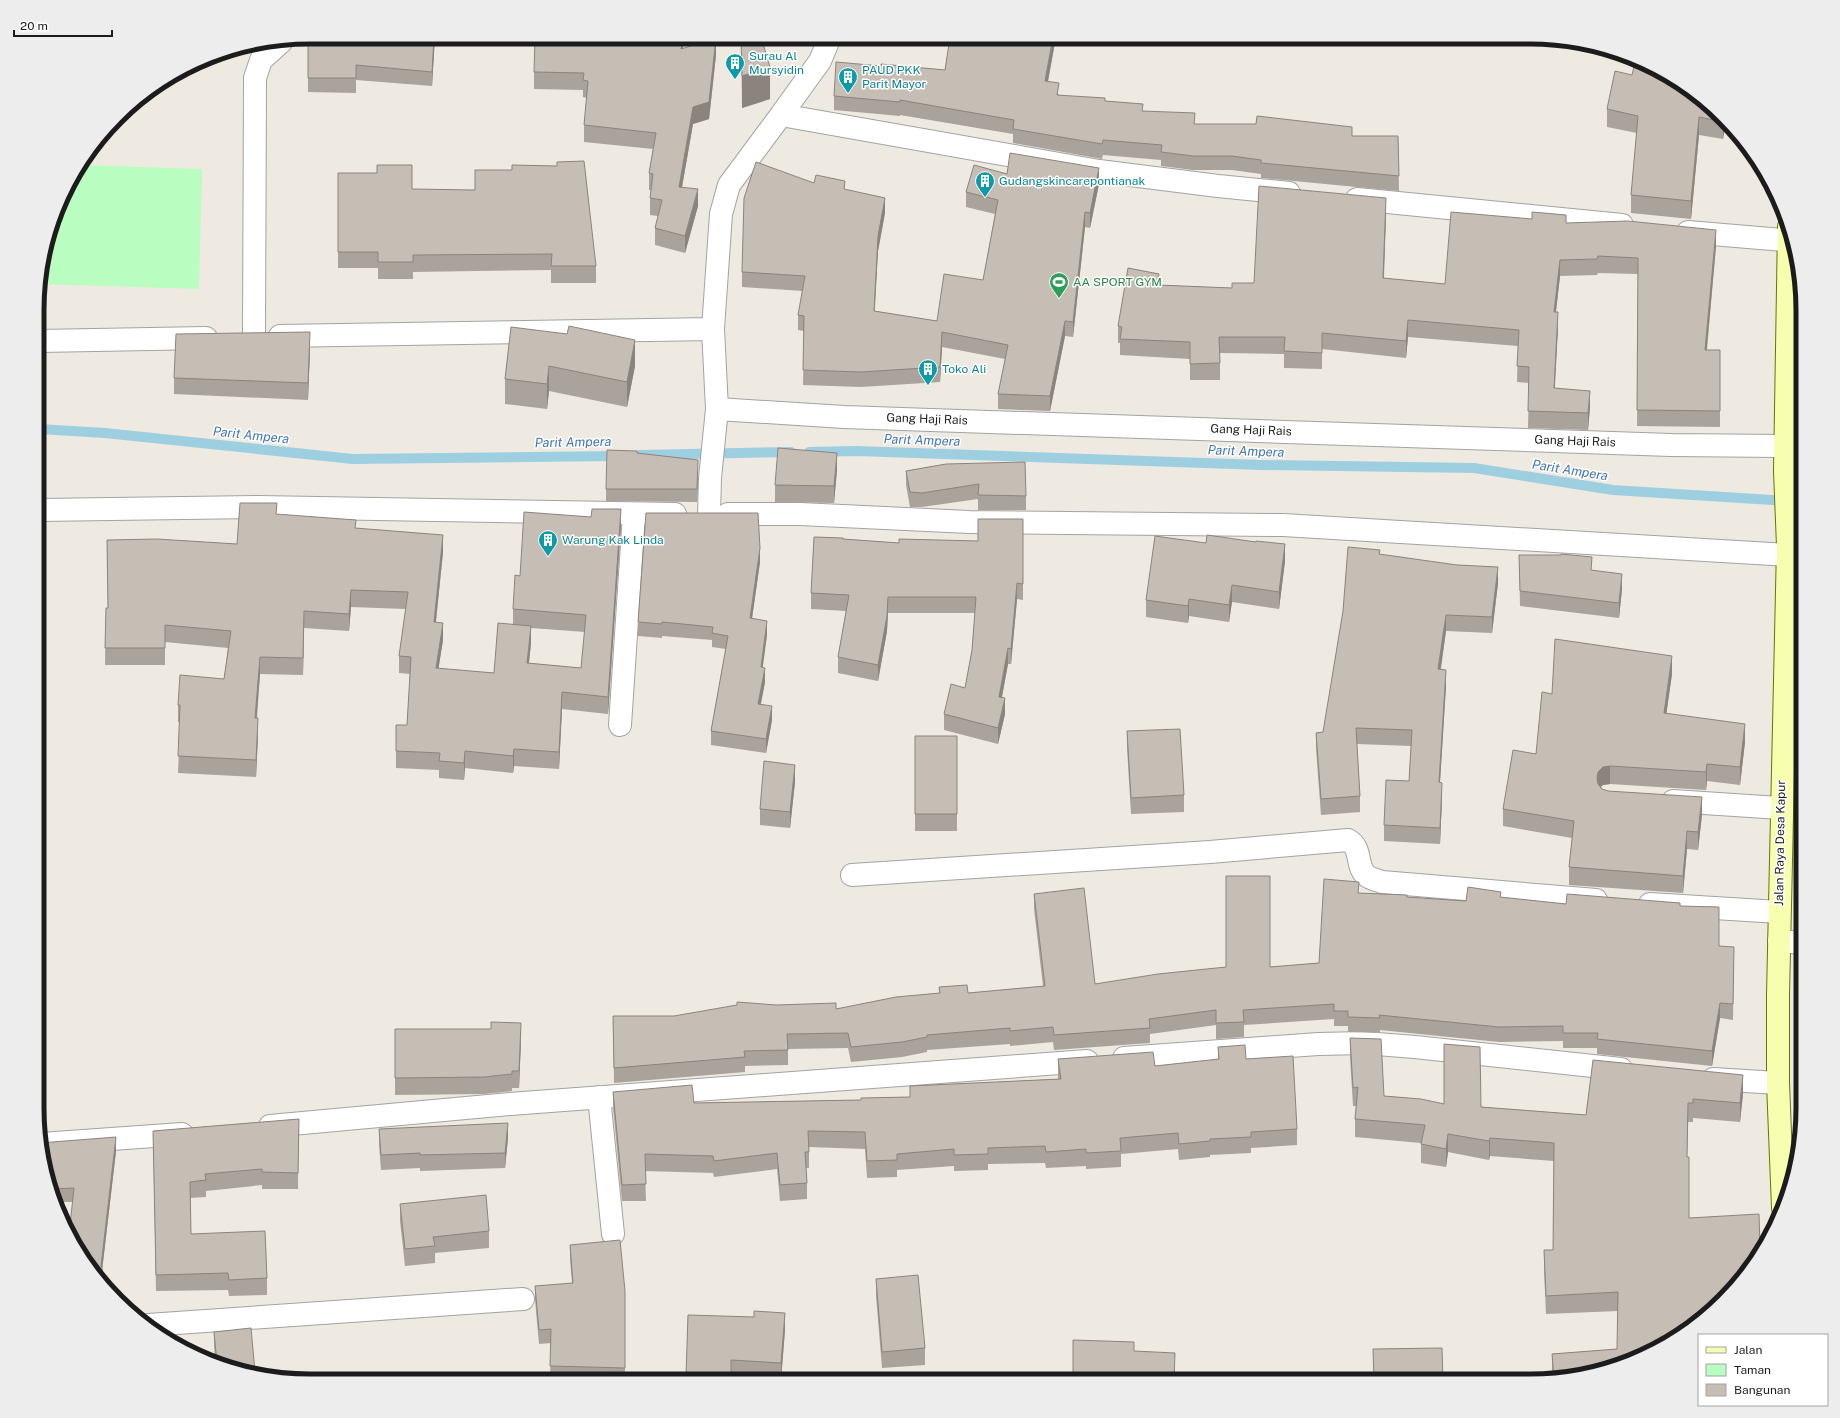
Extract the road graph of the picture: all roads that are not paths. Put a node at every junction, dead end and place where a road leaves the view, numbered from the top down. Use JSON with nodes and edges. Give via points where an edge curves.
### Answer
{"nodes":[{"id":1,"x":827,"y":44,"type":"edge"},
{"id":2,"x":277,"y":46,"type":"edge"},
{"id":3,"x":781,"y":115,"type":"junction"},
{"id":4,"x":1312,"y":195,"type":"edge"},
{"id":5,"x":1335,"y":197,"type":"edge"},
{"id":6,"x":1638,"y":227,"type":"edge"},
{"id":7,"x":1669,"y":230,"type":"edge"},
{"id":8,"x":1785,"y":236,"type":"edge"},
{"id":9,"x":1790,"y":252,"type":"edge"},
{"id":10,"x":713,"y":329,"type":"junction"},
{"id":11,"x":240,"y":337,"type":"junction"},
{"id":12,"x":44,"y":341,"type":"edge"},
{"id":13,"x":715,"y":418,"type":"junction"},
{"id":14,"x":1785,"y":446,"type":"junction"},
{"id":15,"x":1791,"y":474,"type":"edge"},
{"id":16,"x":44,"y":510,"type":"edge"},
{"id":17,"x":634,"y":514,"type":"junction"},
{"id":18,"x":709,"y":514,"type":"junction"},
{"id":19,"x":1787,"y":551,"type":"junction"},
{"id":20,"x":620,"y":725,"type":"dead end"},
{"id":21,"x":1650,"y":799,"type":"edge"},
{"id":22,"x":1781,"y":808,"type":"junction"},
{"id":23,"x":852,"y":875,"type":"dead end"},
{"id":24,"x":1779,"y":912,"type":"junction"},
{"id":25,"x":1779,"y":941,"type":"junction"},
{"id":26,"x":1796,"y":942,"type":"edge"},
{"id":27,"x":1639,"y":1071,"type":"edge"},
{"id":28,"x":1693,"y":1077,"type":"edge"},
{"id":29,"x":1778,"y":1083,"type":"junction"},
{"id":30,"x":598,"y":1097,"type":"junction"},
{"id":31,"x":250,"y":1128,"type":"edge"},
{"id":32,"x":202,"y":1132,"type":"edge"},
{"id":33,"x":46,"y":1144,"type":"edge"},
{"id":34,"x":1782,"y":1193,"type":"edge"},
{"id":35,"x":612,"y":1234,"type":"dead end"},
{"id":36,"x":523,"y":1299,"type":"dead end"},
{"id":37,"x":156,"y":1324,"type":"edge"}],
"edges":[{"from":1,"to":3,"type":"street","via":[[820,61]]},
{"from":2,"to":11,"type":"street","via":[[262,60],[255,78]]},
{"from":3,"to":4,"type":"street","via":[[1099,171]]},
{"from":3,"to":10,"type":"street","via":[[729,184],[721,214]]},
{"from":5,"to":6,"type":"street"},
{"from":7,"to":8,"type":"street"},
{"from":9,"to":14,"type":"street","name":"Jalan Raya Desa Kapur"},
{"from":10,"to":11,"type":"street"},
{"from":10,"to":13,"type":"street"},
{"from":11,"to":12,"type":"street"},
{"from":13,"to":14,"type":"street","name":"Gang Haji Rais","via":[[867,417]]},
{"from":13,"to":18,"type":"street"},
{"from":14,"to":15,"type":"street","name":"Jalan Raya Desa Kapur"},
{"from":15,"to":19,"type":"street","name":"Jalan Raya Desa Kapur"},
{"from":16,"to":17,"type":"street","via":[[258,507]]},
{"from":17,"to":18,"type":"street"},
{"from":17,"to":20,"type":"street"},
{"from":18,"to":19,"type":"street","via":[[800,514],[969,522],[1283,525]]},
{"from":19,"to":22,"type":"street","name":"Jalan Raya Desa Kapur"},
{"from":21,"to":22,"type":"street"},
{"from":22,"to":24,"type":"street","name":"Jalan Raya Desa Kapur"},
{"from":23,"to":24,"type":"street","via":[[1210,852],[1348,840],[1354,843],[1358,852],[1362,872],[1382,882]]},
{"from":24,"to":25,"type":"street","name":"Jalan Raya Desa Kapur"},
{"from":25,"to":26,"type":"street"},
{"from":25,"to":29,"type":"street","name":"Jalan Raya Desa Kapur"},
{"from":27,"to":30,"type":"street","via":[[1415,1046],[1318,1044]]},
{"from":28,"to":29,"type":"street"},
{"from":29,"to":34,"type":"street","name":"Jalan Raya Desa Kapur"},
{"from":30,"to":31,"type":"street"},
{"from":30,"to":35,"type":"street"},
{"from":32,"to":33,"type":"street"},
{"from":36,"to":37,"type":"street"}]}
